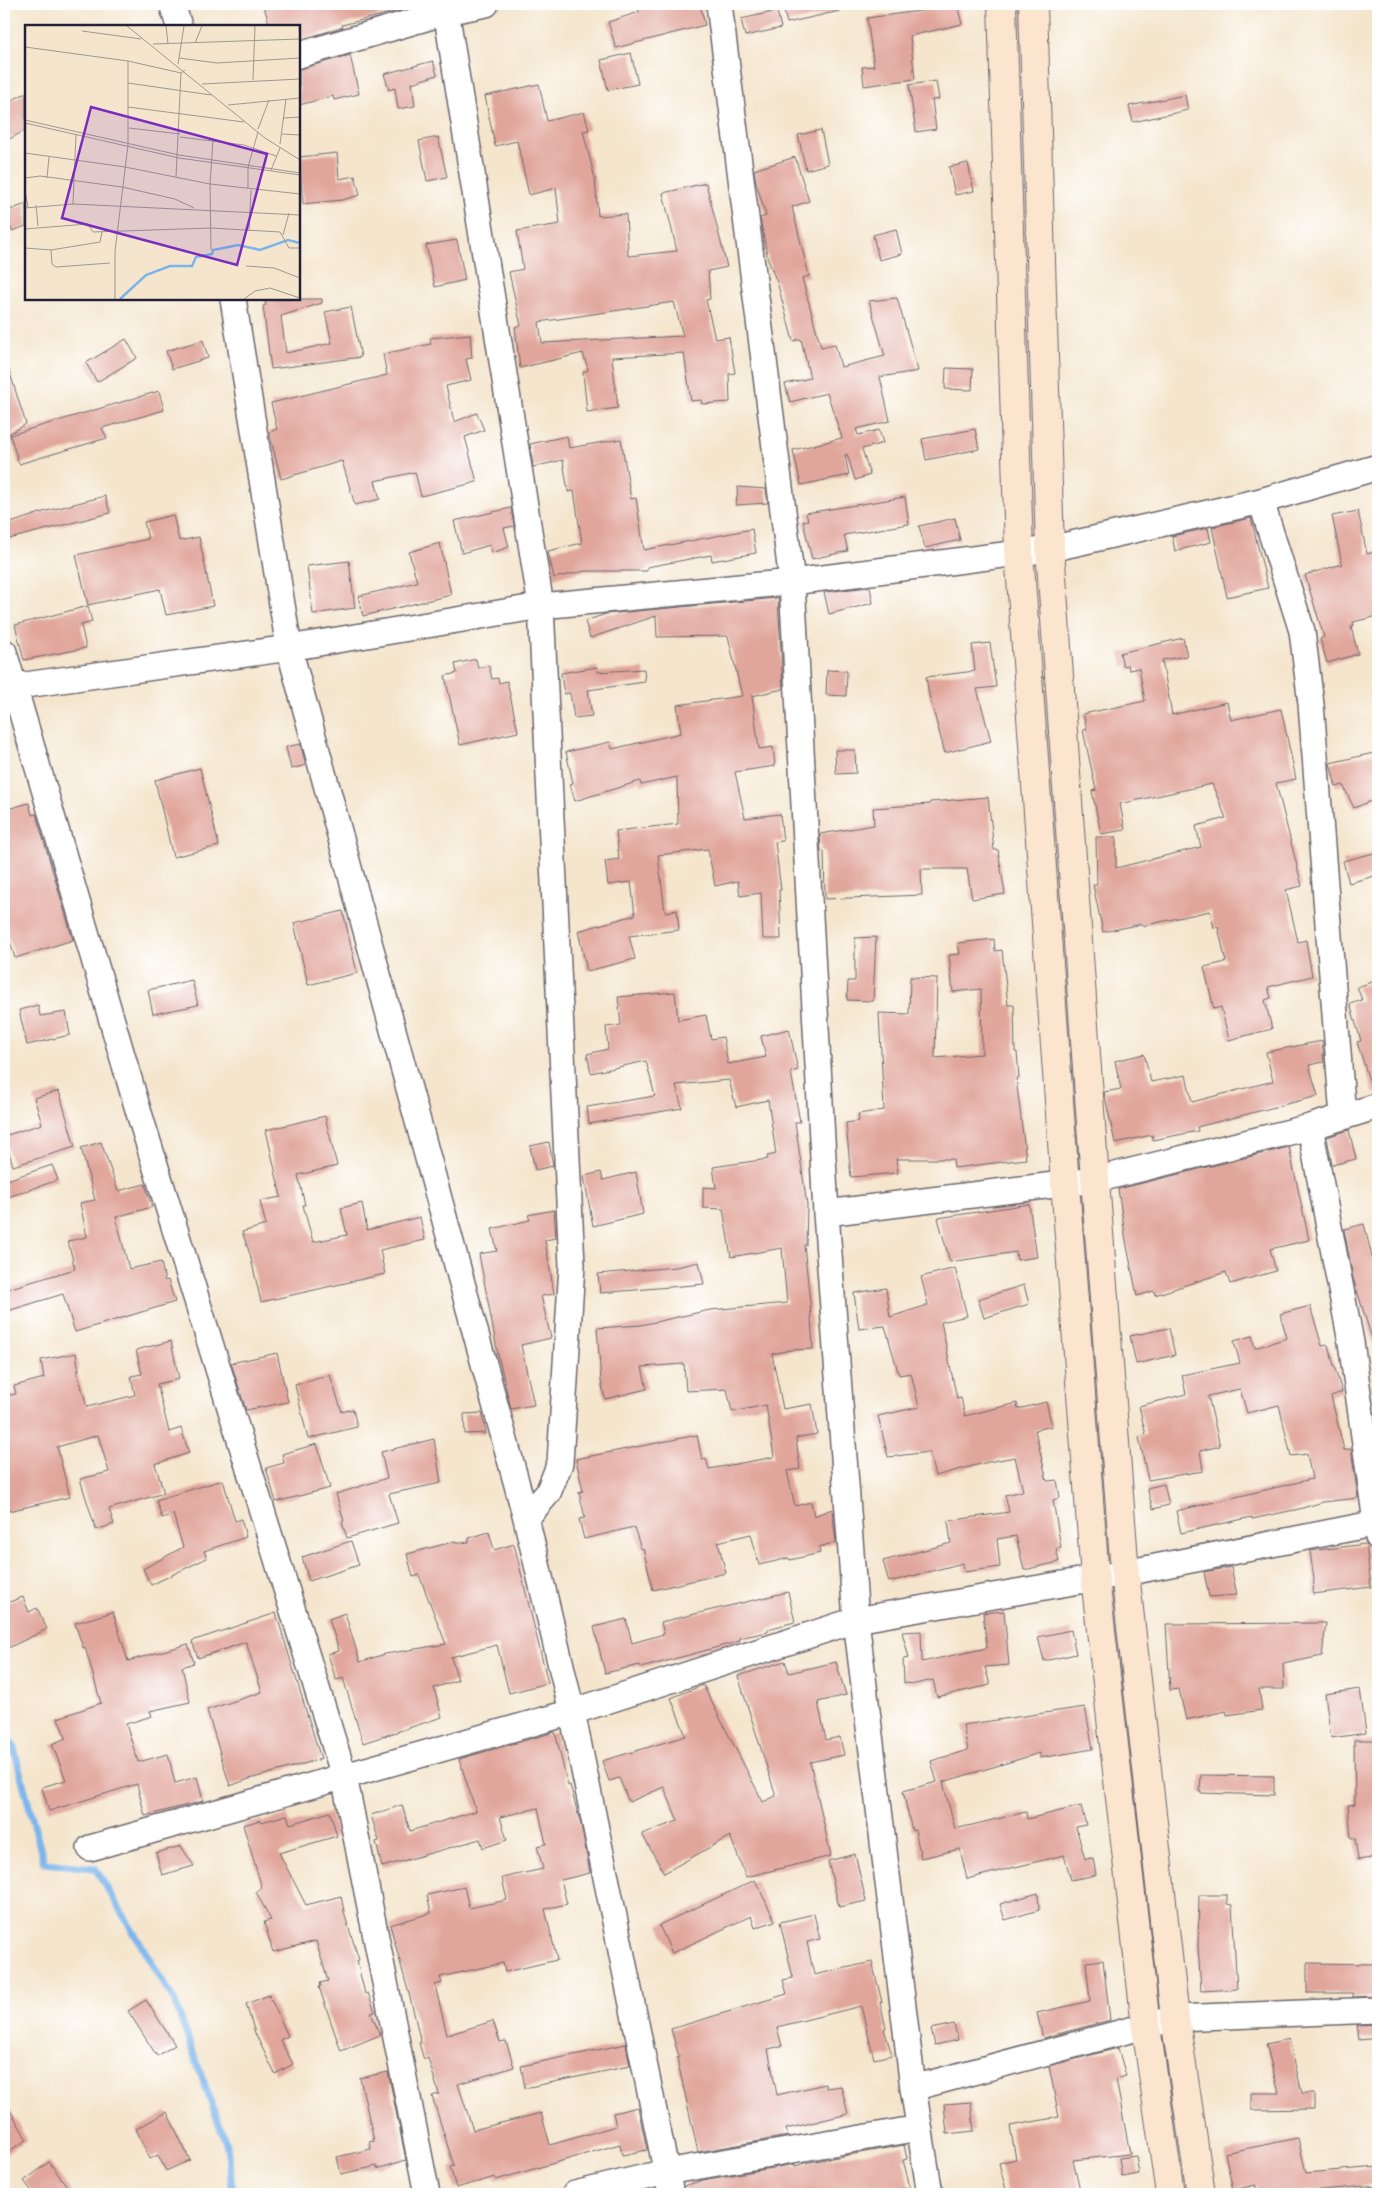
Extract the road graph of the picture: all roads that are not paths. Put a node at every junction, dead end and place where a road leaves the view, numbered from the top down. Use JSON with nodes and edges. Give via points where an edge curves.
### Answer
{"nodes":[{"id":1,"x":172,"y":4,"type":"edge"},
{"id":2,"x":486,"y":4,"type":"edge"},
{"id":3,"x":719,"y":4,"type":"edge"},
{"id":4,"x":1002,"y":4,"type":"edge"},
{"id":5,"x":1033,"y":4,"type":"edge"},
{"id":6,"x":445,"y":8,"type":"edge"},
{"id":7,"x":179,"y":25,"type":"edge"},
{"id":8,"x":300,"y":55,"type":"edge"},
{"id":9,"x":233,"y":300,"type":"edge"},
{"id":10,"x":1378,"y":466,"type":"edge"},
{"id":11,"x":1261,"y":500,"type":"junction"},
{"id":12,"x":1050,"y":548,"type":"junction"},
{"id":13,"x":1019,"y":552,"type":"junction"},
{"id":14,"x":792,"y":582,"type":"junction"},
{"id":15,"x":540,"y":606,"type":"junction"},
{"id":16,"x":289,"y":648,"type":"junction"},
{"id":17,"x":4,"y":652,"type":"edge"},
{"id":18,"x":9,"y":687,"type":"edge"},
{"id":19,"x":1378,"y":1106,"type":"edge"},
{"id":20,"x":1343,"y":1117,"type":"junction"},
{"id":21,"x":1310,"y":1127,"type":"junction"},
{"id":22,"x":1094,"y":1180,"type":"junction"},
{"id":23,"x":1065,"y":1183,"type":"junction"},
{"id":24,"x":826,"y":1212,"type":"junction"},
{"id":25,"x":526,"y":1518,"type":"junction"},
{"id":26,"x":1377,"y":1530,"type":"edge"},
{"id":27,"x":1125,"y":1573,"type":"junction"},
{"id":28,"x":1095,"y":1578,"type":"junction"},
{"id":29,"x":856,"y":1620,"type":"junction"},
{"id":30,"x":572,"y":1712,"type":"junction"},
{"id":31,"x":344,"y":1776,"type":"junction"},
{"id":32,"x":90,"y":1848,"type":"dead end"},
{"id":33,"x":1378,"y":2010,"type":"edge"},
{"id":34,"x":1176,"y":2018,"type":"junction"},
{"id":35,"x":1146,"y":2026,"type":"junction"},
{"id":36,"x":913,"y":2088,"type":"junction"},
{"id":37,"x":918,"y":2128,"type":"junction"},
{"id":38,"x":668,"y":2183,"type":"edge"},
{"id":39,"x":427,"y":2194,"type":"edge"},
{"id":40,"x":575,"y":2194,"type":"edge"},
{"id":41,"x":930,"y":2194,"type":"edge"},
{"id":42,"x":1170,"y":2194,"type":"edge"},
{"id":43,"x":1201,"y":2194,"type":"edge"}],
"edges":[{"from":1,"to":7,"type":"street"},
{"from":2,"to":6,"type":"street"},
{"from":3,"to":14,"type":"street"},
{"from":4,"to":13,"type":"street"},
{"from":5,"to":12,"type":"street"},
{"from":6,"to":8,"type":"street"},
{"from":6,"to":15,"type":"street"},
{"from":9,"to":16,"type":"street"},
{"from":10,"to":11,"type":"street"},
{"from":11,"to":12,"type":"street"},
{"from":11,"to":20,"type":"street","via":[[1302,631],[1311,704]]},
{"from":12,"to":13,"type":"street"},
{"from":12,"to":22,"type":"street"},
{"from":13,"to":14,"type":"street"},
{"from":13,"to":23,"type":"street"},
{"from":14,"to":15,"type":"street"},
{"from":14,"to":24,"type":"street"},
{"from":15,"to":16,"type":"street"},
{"from":15,"to":25,"type":"street","via":[[572,1265],[560,1463],[548,1493]]},
{"from":16,"to":18,"type":"street"},
{"from":16,"to":25,"type":"street"},
{"from":17,"to":18,"type":"street"},
{"from":18,"to":31,"type":"street"},
{"from":19,"to":20,"type":"street"},
{"from":20,"to":21,"type":"street"},
{"from":21,"to":22,"type":"street"},
{"from":21,"to":26,"type":"street","via":[[1351,1342]]},
{"from":22,"to":23,"type":"street"},
{"from":22,"to":27,"type":"street"},
{"from":23,"to":24,"type":"street"},
{"from":23,"to":28,"type":"street"},
{"from":24,"to":29,"type":"street"},
{"from":25,"to":30,"type":"street"},
{"from":26,"to":27,"type":"street"},
{"from":27,"to":28,"type":"street"},
{"from":27,"to":34,"type":"street"},
{"from":28,"to":29,"type":"street"},
{"from":28,"to":35,"type":"street"},
{"from":29,"to":30,"type":"street"},
{"from":29,"to":36,"type":"street"},
{"from":30,"to":31,"type":"street"},
{"from":30,"to":38,"type":"street"},
{"from":31,"to":32,"type":"street"},
{"from":31,"to":39,"type":"street"},
{"from":33,"to":34,"type":"street"},
{"from":34,"to":35,"type":"street"},
{"from":34,"to":43,"type":"street"},
{"from":35,"to":36,"type":"street"},
{"from":35,"to":42,"type":"street"},
{"from":36,"to":37,"type":"street"},
{"from":37,"to":38,"type":"street"},
{"from":37,"to":41,"type":"street"},
{"from":38,"to":40,"type":"street"}]}
